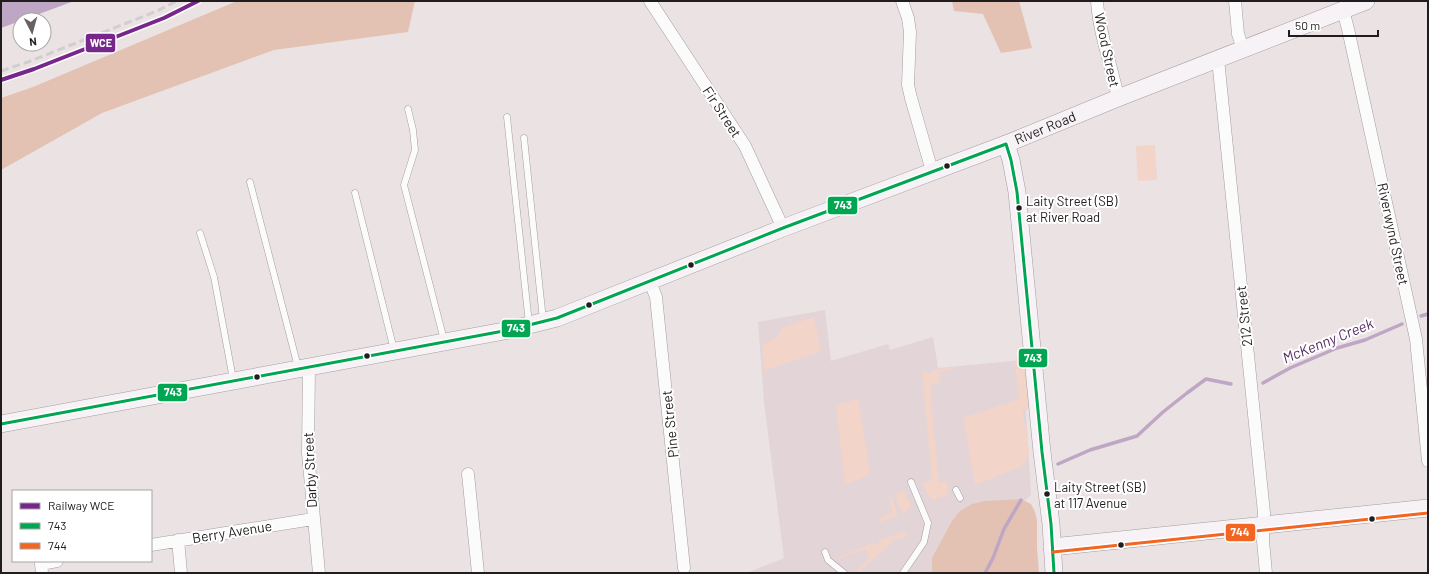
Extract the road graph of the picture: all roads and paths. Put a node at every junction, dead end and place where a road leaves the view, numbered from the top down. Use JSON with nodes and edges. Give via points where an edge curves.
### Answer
{"nodes":[{"id":1,"x":650,"y":1,"type":"edge"},
{"id":2,"x":902,"y":1,"type":"edge"},
{"id":3,"x":1097,"y":1,"type":"edge"},
{"id":4,"x":1235,"y":1,"type":"edge"},
{"id":5,"x":1366,"y":1,"type":"edge"},
{"id":6,"x":1336,"y":8,"type":"edge"},
{"id":7,"x":1242,"y":49,"type":"junction"},
{"id":8,"x":1218,"y":59,"type":"junction"},
{"id":9,"x":1118,"y":98,"type":"junction"},
{"id":10,"x":408,"y":109,"type":"dead end"},
{"id":11,"x":507,"y":117,"type":"dead end"},
{"id":12,"x":524,"y":138,"type":"dead end"},
{"id":13,"x":1006,"y":144,"type":"junction"},
{"id":14,"x":932,"y":171,"type":"junction"},
{"id":15,"x":250,"y":182,"type":"dead end"},
{"id":16,"x":355,"y":193,"type":"dead end"},
{"id":17,"x":783,"y":228,"type":"junction"},
{"id":18,"x":200,"y":233,"type":"dead end"},
{"id":19,"x":650,"y":282,"type":"junction"},
{"id":20,"x":536,"y":324,"type":"junction"},
{"id":21,"x":444,"y":342,"type":"junction"},
{"id":22,"x":394,"y":351,"type":"junction"},
{"id":23,"x":304,"y":368,"type":"junction"},
{"id":24,"x":234,"y":381,"type":"junction"},
{"id":25,"x":1,"y":424,"type":"edge"},
{"id":26,"x":1428,"y":461,"type":"edge"},
{"id":27,"x":468,"y":474,"type":"dead end"},
{"id":28,"x":910,"y":482,"type":"dead end"},
{"id":29,"x":956,"y":490,"type":"dead end"},
{"id":30,"x":960,"y":498,"type":"dead end"},
{"id":31,"x":1428,"y":508,"type":"edge"},
{"id":32,"x":313,"y":519,"type":"junction"},
{"id":33,"x":1263,"y":526,"type":"junction"},
{"id":34,"x":178,"y":540,"type":"junction"},
{"id":35,"x":152,"y":545,"type":"edge"},
{"id":36,"x":1052,"y":547,"type":"junction"},
{"id":37,"x":825,"y":552,"type":"dead end"},
{"id":38,"x":55,"y":562,"type":"edge"},
{"id":39,"x":42,"y":568,"type":"edge"},
{"id":40,"x":684,"y":568,"type":"dead end"},
{"id":41,"x":181,"y":573,"type":"edge"},
{"id":42,"x":319,"y":573,"type":"edge"},
{"id":43,"x":478,"y":573,"type":"edge"},
{"id":44,"x":844,"y":573,"type":"edge"},
{"id":45,"x":903,"y":573,"type":"edge"},
{"id":46,"x":1054,"y":573,"type":"edge"},
{"id":47,"x":1266,"y":573,"type":"edge"}],
"edges":[{"from":1,"to":17,"type":"street","name":"Fir Street","via":[[744,146]]},
{"from":2,"to":14,"type":"street","via":[[910,32],[908,85]]},
{"from":3,"to":9,"type":"street","name":"Wood Street","via":[[1098,16]]},
{"from":4,"to":7,"type":"street"},
{"from":5,"to":6,"type":"street","name":"River Road"},
{"from":6,"to":7,"type":"street","name":"River Road"},
{"from":6,"to":26,"type":"street","name":"Riverwynd Street","via":[[1350,36],[1416,339]]},
{"from":7,"to":8,"type":"street","name":"River Road"},
{"from":8,"to":9,"type":"street","name":"River Road"},
{"from":8,"to":33,"type":"street","name":"212 Street"},
{"from":9,"to":13,"type":"street","name":"River Road"},
{"from":10,"to":21,"type":"lane","via":[[415,150],[404,185]]},
{"from":11,"to":20,"type":"lane"},
{"from":12,"to":20,"type":"lane"},
{"from":13,"to":14,"type":"street","name":"River Road"},
{"from":13,"to":36,"type":"street","via":[[1012,160],[1016,192]]},
{"from":14,"to":17,"type":"street","name":"River Road"},
{"from":15,"to":23,"type":"lane"},
{"from":16,"to":22,"type":"lane"},
{"from":17,"to":19,"type":"street","name":"River Road"},
{"from":18,"to":24,"type":"lane","via":[[214,277]]},
{"from":19,"to":20,"type":"street","name":"River Road"},
{"from":19,"to":40,"type":"street","name":"Pine Street","via":[[656,297]]},
{"from":20,"to":21,"type":"street","name":"River Road"},
{"from":21,"to":22,"type":"street","name":"River Road"},
{"from":22,"to":23,"type":"street","name":"River Road"},
{"from":23,"to":24,"type":"street","name":"River Road"},
{"from":23,"to":32,"type":"street","name":"Darby Street"},
{"from":24,"to":25,"type":"street","name":"River Road"},
{"from":27,"to":43,"type":"street"},
{"from":28,"to":45,"type":"lane","via":[[928,523],[924,542]]},
{"from":29,"to":30,"type":"lane"},
{"from":31,"to":33,"type":"street"},
{"from":32,"to":34,"type":"street","name":"Berry Avenue"},
{"from":32,"to":42,"type":"street","name":"Darby Street"},
{"from":33,"to":36,"type":"street"},
{"from":33,"to":47,"type":"street","name":"212 Street"},
{"from":34,"to":35,"type":"street","name":"Berry Avenue"},
{"from":34,"to":41,"type":"street"},
{"from":36,"to":46,"type":"street"},
{"from":37,"to":44,"type":"lane","via":[[828,560]]},
{"from":38,"to":39,"type":"street"}]}
